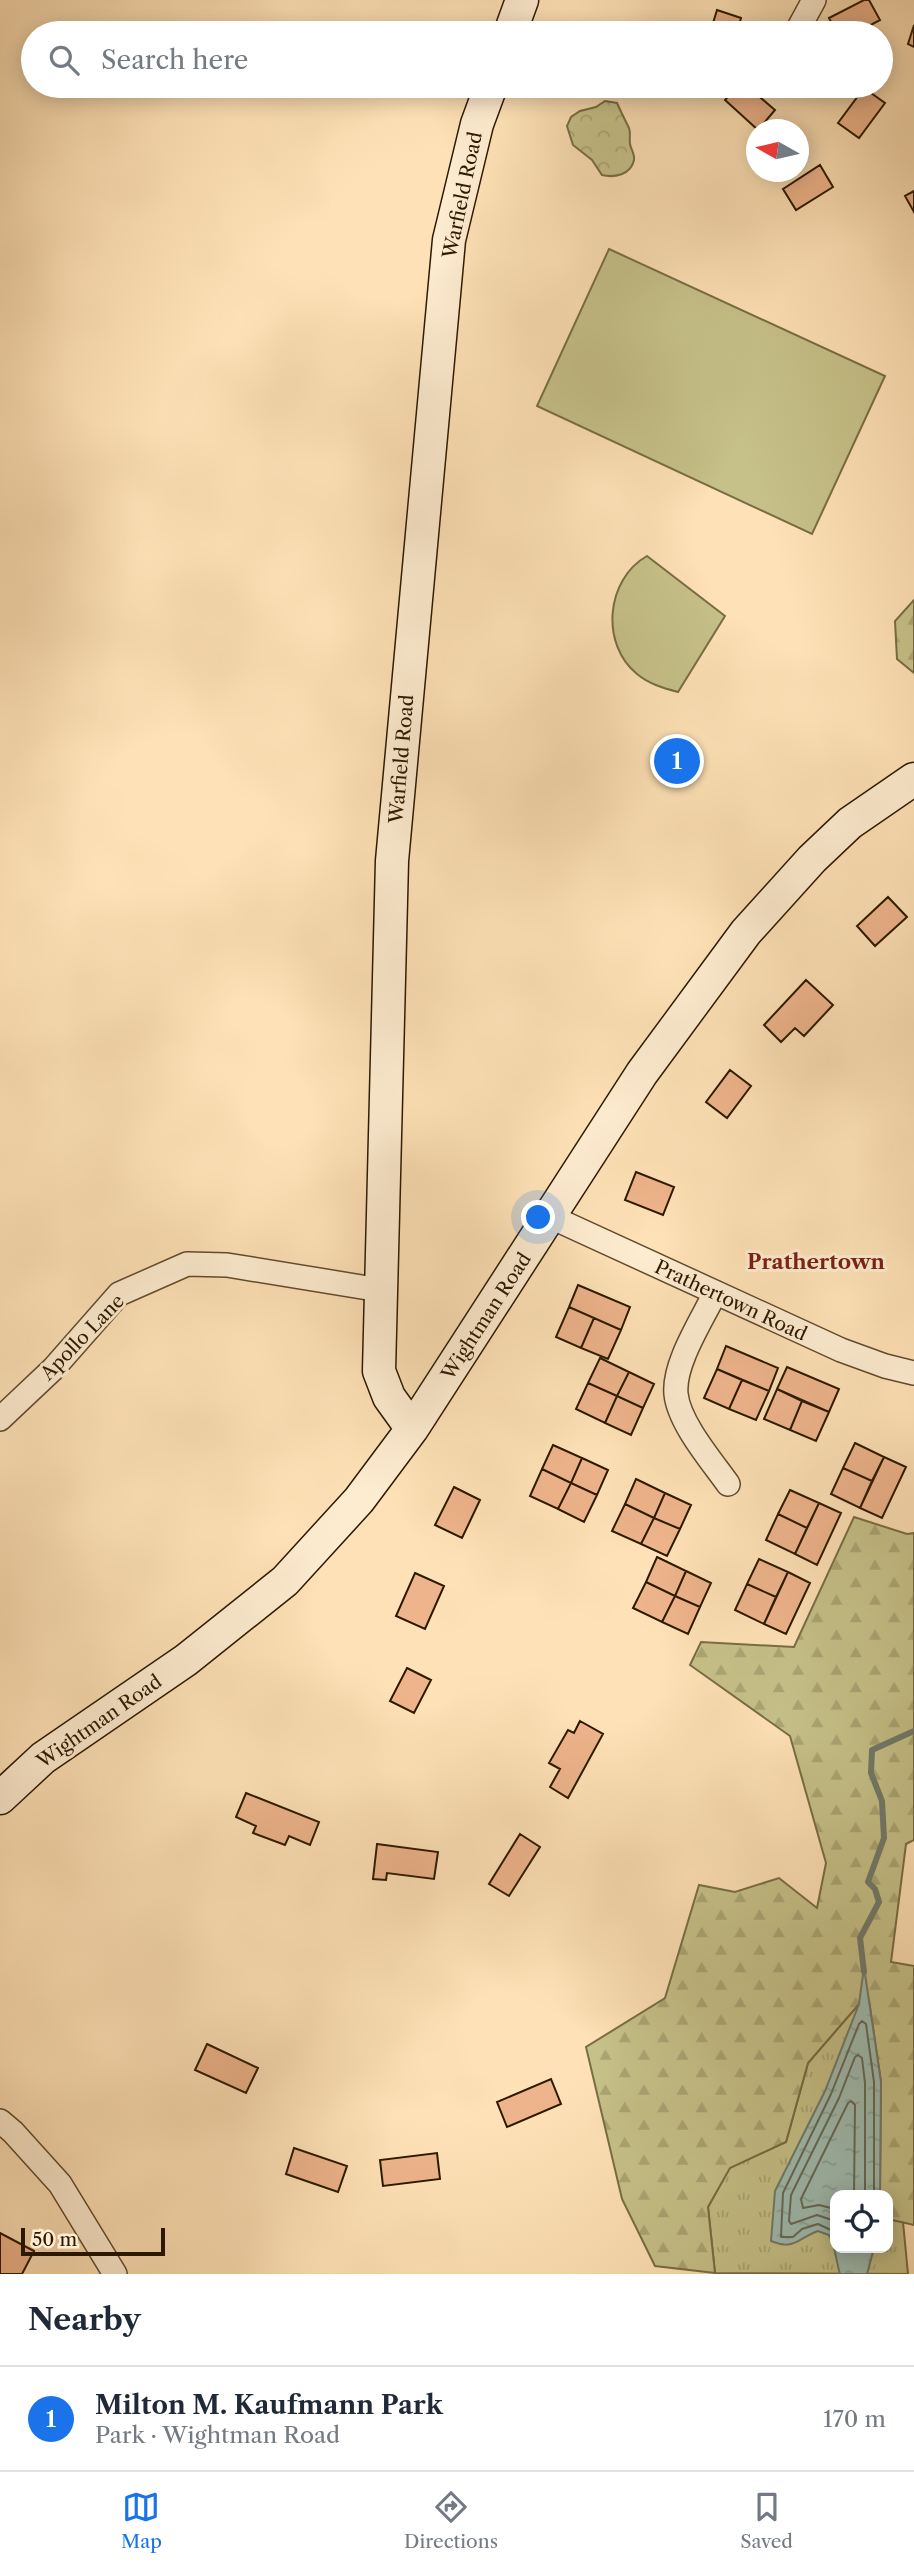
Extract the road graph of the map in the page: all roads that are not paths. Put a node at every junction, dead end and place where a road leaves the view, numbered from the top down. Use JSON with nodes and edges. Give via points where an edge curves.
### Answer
{"nodes":[{"id":1,"x":522,"y":0,"type":"edge"},
{"id":2,"x":814,"y":0,"type":"edge"},
{"id":3,"x":514,"y":21,"type":"edge"},
{"id":4,"x":803,"y":21,"type":"edge"},
{"id":5,"x":487,"y":98,"type":"edge"},
{"id":6,"x":914,"y":779,"type":"edge"},
{"id":7,"x":551,"y":1217,"type":"junction"},
{"id":8,"x":380,"y":1290,"type":"junction"},
{"id":9,"x":715,"y":1293,"type":"junction"},
{"id":10,"x":914,"y":1373,"type":"edge"},
{"id":11,"x":0,"y":1419,"type":"edge"},
{"id":12,"x":412,"y":1429,"type":"junction"},
{"id":13,"x":728,"y":1484,"type":"dead end"},
{"id":14,"x":0,"y":1798,"type":"edge"},
{"id":15,"x":0,"y":2121,"type":"edge"},
{"id":16,"x":115,"y":2274,"type":"edge"}],
"edges":[{"from":1,"to":3,"type":"street"},
{"from":2,"to":4,"type":"street"},
{"from":5,"to":8,"type":"street","name":"Warfield Road","via":[[449,240],[392,861]]},
{"from":6,"to":7,"type":"street","name":"Wightman Road","via":[[850,823],[746,932],[642,1073]]},
{"from":7,"to":9,"type":"street","name":"Prathertown Road"},
{"from":7,"to":12,"type":"street","name":"Wightman Road"},
{"from":8,"to":11,"type":"street","name":"Apollo Lane","via":[[227,1265],[187,1264],[119,1294],[53,1369]]},
{"from":8,"to":12,"type":"street","name":"Warfield Road","via":[[379,1371],[389,1397]]},
{"from":9,"to":10,"type":"street","name":"Prathertown Road","via":[[841,1350]]},
{"from":9,"to":13,"type":"street","via":[[679,1369],[676,1394],[683,1418]]},
{"from":12,"to":14,"type":"street","name":"Wightman Road","via":[[359,1500],[285,1581],[186,1660],[43,1758]]},
{"from":15,"to":16,"type":"street","via":[[60,2184]]}]}
